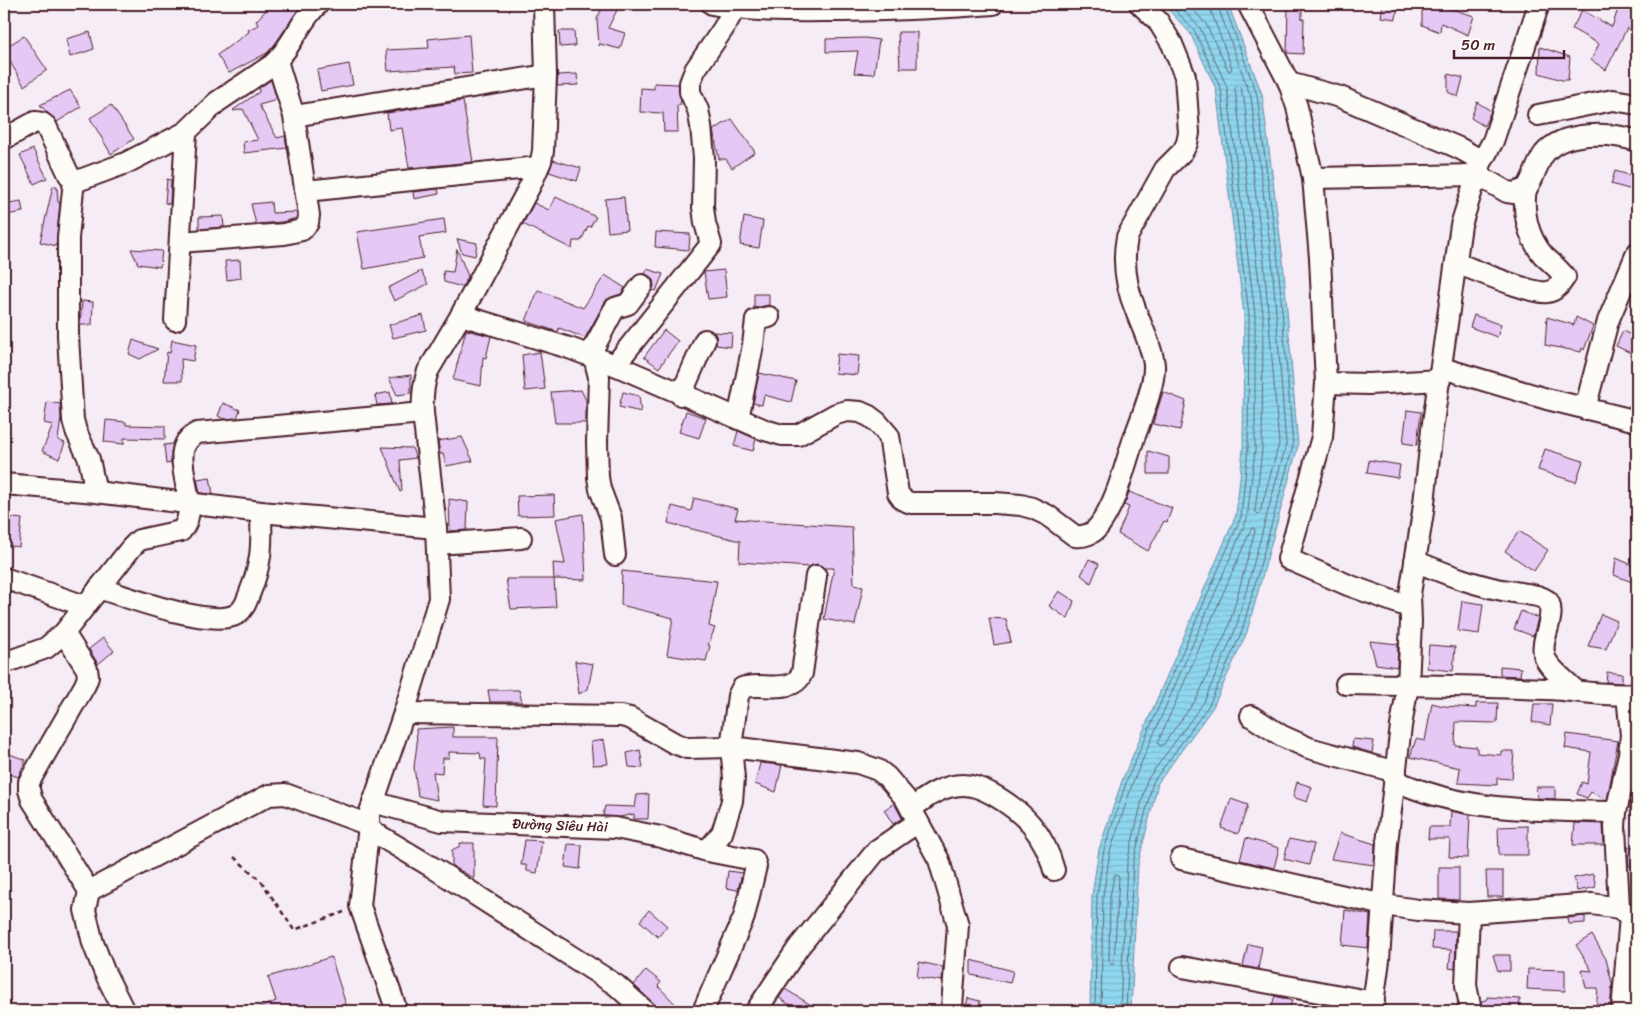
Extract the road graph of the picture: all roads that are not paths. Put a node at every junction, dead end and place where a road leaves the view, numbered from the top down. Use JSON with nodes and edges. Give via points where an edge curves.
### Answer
{"nodes":[{"id":1,"x":318,"y":4,"type":"edge"},
{"id":2,"x":544,"y":4,"type":"edge"},
{"id":3,"x":712,"y":4,"type":"edge"},
{"id":4,"x":993,"y":4,"type":"edge"},
{"id":5,"x":1140,"y":4,"type":"edge"},
{"id":6,"x":1248,"y":4,"type":"edge"},
{"id":7,"x":1539,"y":4,"type":"edge"},
{"id":8,"x":812,"y":7,"type":"edge"},
{"id":9,"x":735,"y":8,"type":"junction"},
{"id":10,"x":277,"y":61,"type":"junction"},
{"id":11,"x":546,"y":75,"type":"junction"},
{"id":12,"x":1289,"y":83,"type":"junction"},
{"id":13,"x":1637,"y":104,"type":"edge"},
{"id":14,"x":1538,"y":115,"type":"dead end"},
{"id":15,"x":294,"y":116,"type":"junction"},
{"id":16,"x":186,"y":132,"type":"junction"},
{"id":17,"x":4,"y":139,"type":"edge"},
{"id":18,"x":1637,"y":141,"type":"edge"},
{"id":19,"x":538,"y":166,"type":"junction"},
{"id":20,"x":1479,"y":170,"type":"junction"},
{"id":21,"x":1313,"y":178,"type":"junction"},
{"id":22,"x":74,"y":180,"type":"junction"},
{"id":23,"x":1526,"y":189,"type":"junction"},
{"id":24,"x":306,"y":191,"type":"junction"},
{"id":25,"x":180,"y":242,"type":"junction"},
{"id":26,"x":1637,"y":253,"type":"edge"},
{"id":27,"x":1456,"y":263,"type":"junction"},
{"id":28,"x":642,"y":285,"type":"dead end"},
{"id":29,"x":461,"y":315,"type":"junction"},
{"id":30,"x":769,"y":317,"type":"dead end"},
{"id":31,"x":175,"y":320,"type":"dead end"},
{"id":32,"x":705,"y":340,"type":"dead end"},
{"id":33,"x":591,"y":356,"type":"junction"},
{"id":34,"x":615,"y":365,"type":"junction"},
{"id":35,"x":1441,"y":374,"type":"junction"},
{"id":36,"x":1326,"y":383,"type":"junction"},
{"id":37,"x":681,"y":395,"type":"junction"},
{"id":38,"x":1585,"y":409,"type":"junction"},
{"id":39,"x":423,"y":413,"type":"junction"},
{"id":40,"x":738,"y":419,"type":"junction"},
{"id":41,"x":1637,"y":421,"type":"edge"},
{"id":42,"x":4,"y":484,"type":"edge"},
{"id":43,"x":96,"y":492,"type":"junction"},
{"id":44,"x":189,"y":503,"type":"junction"},
{"id":45,"x":261,"y":512,"type":"junction"},
{"id":46,"x":437,"y":536,"type":"junction"},
{"id":47,"x":521,"y":538,"type":"dead end"},
{"id":48,"x":615,"y":555,"type":"dead end"},
{"id":49,"x":1415,"y":561,"type":"junction"},
{"id":50,"x":816,"y":576,"type":"dead end"},
{"id":51,"x":4,"y":578,"type":"edge"},
{"id":52,"x":99,"y":588,"type":"junction"},
{"id":53,"x":85,"y":606,"type":"junction"},
{"id":54,"x":1409,"y":607,"type":"junction"},
{"id":55,"x":64,"y":633,"type":"junction"},
{"id":56,"x":4,"y":663,"type":"edge"},
{"id":57,"x":1346,"y":684,"type":"dead end"},
{"id":58,"x":1408,"y":685,"type":"junction"},
{"id":59,"x":1575,"y":690,"type":"junction"},
{"id":60,"x":1632,"y":694,"type":"edge"},
{"id":61,"x":404,"y":713,"type":"junction"},
{"id":62,"x":1251,"y":716,"type":"dead end"},
{"id":63,"x":731,"y":747,"type":"junction"},
{"id":64,"x":1395,"y":776,"type":"junction"},
{"id":65,"x":373,"y":802,"type":"junction"},
{"id":66,"x":1616,"y":812,"type":"junction"},
{"id":67,"x":915,"y":816,"type":"junction"},
{"id":68,"x":369,"y":824,"type":"junction"},
{"id":69,"x":707,"y":851,"type":"junction"},
{"id":70,"x":1181,"y":859,"type":"dead end"},
{"id":71,"x":1054,"y":870,"type":"dead end"},
{"id":72,"x":89,"y":891,"type":"junction"},
{"id":73,"x":1384,"y":905,"type":"junction"},
{"id":74,"x":1469,"y":913,"type":"junction"},
{"id":75,"x":1629,"y":914,"type":"edge"},
{"id":76,"x":1182,"y":967,"type":"dead end"},
{"id":77,"x":1373,"y":1007,"type":"edge"},
{"id":78,"x":124,"y":1011,"type":"edge"},
{"id":79,"x":397,"y":1011,"type":"edge"},
{"id":80,"x":645,"y":1011,"type":"edge"},
{"id":81,"x":703,"y":1011,"type":"edge"},
{"id":82,"x":756,"y":1011,"type":"edge"},
{"id":83,"x":954,"y":1011,"type":"edge"},
{"id":84,"x":1471,"y":1011,"type":"edge"},
{"id":85,"x":1622,"y":1011,"type":"edge"}],
"edges":[{"from":1,"to":10,"type":"street"},
{"from":2,"to":11,"type":"street"},
{"from":3,"to":9,"type":"street"},
{"from":4,"to":8,"type":"street","via":[[896,10]]},
{"from":5,"to":40,"type":"street","via":[[1158,21],[1185,76],[1189,133],[1183,151],[1165,169],[1127,237],[1124,249],[1125,277],[1154,368],[1144,410],[1114,497],[1098,527],[1086,535],[1075,536],[1047,515],[1021,505],[907,502],[898,493],[889,436],[877,422],[860,412],[836,414],[798,435],[782,435]]},
{"from":6,"to":12,"type":"street"},
{"from":7,"to":20,"type":"street","via":[[1493,141]]},
{"from":8,"to":9,"type":"street"},
{"from":9,"to":34,"type":"street","via":[[690,83],[701,126],[703,207],[711,244]]},
{"from":10,"to":15,"type":"street"},
{"from":10,"to":16,"type":"street","via":[[217,102]]},
{"from":11,"to":15,"type":"street"},
{"from":11,"to":19,"type":"street","via":[[543,151]]},
{"from":12,"to":20,"type":"street","via":[[1353,102],[1459,148],[1475,157]]},
{"from":12,"to":21,"type":"street"},
{"from":13,"to":14,"type":"street","via":[[1613,100]]},
{"from":15,"to":24,"type":"street"},
{"from":16,"to":22,"type":"street","via":[[126,164]]},
{"from":16,"to":25,"type":"street"},
{"from":17,"to":22,"type":"street","via":[[35,122],[42,123]]},
{"from":18,"to":23,"type":"street","via":[[1611,135],[1564,140],[1545,154]]},
{"from":19,"to":24,"type":"street"},
{"from":19,"to":29,"type":"street"},
{"from":20,"to":21,"type":"street"},
{"from":20,"to":23,"type":"street","via":[[1507,192]]},
{"from":20,"to":27,"type":"street","via":[[1461,225]]},
{"from":21,"to":36,"type":"street"},
{"from":22,"to":43,"type":"street","via":[[68,238],[68,336],[73,420],[89,458]]},
{"from":23,"to":27,"type":"street","via":[[1525,210],[1530,236],[1565,277],[1560,286],[1548,292],[1528,289]]},
{"from":24,"to":25,"type":"street","via":[[309,215],[302,230]]},
{"from":25,"to":31,"type":"street"},
{"from":26,"to":38,"type":"street","via":[[1608,321]]},
{"from":27,"to":35,"type":"street"},
{"from":28,"to":33,"type":"street","via":[[628,304],[615,308]]},
{"from":29,"to":33,"type":"street"},
{"from":29,"to":39,"type":"street","via":[[428,371]]},
{"from":30,"to":40,"type":"street","via":[[756,320]]},
{"from":32,"to":37,"type":"street"},
{"from":33,"to":34,"type":"street"},
{"from":33,"to":48,"type":"street","via":[[600,376],[598,476],[611,518]]},
{"from":34,"to":37,"type":"street"},
{"from":35,"to":36,"type":"street","via":[[1369,384]]},
{"from":35,"to":38,"type":"street"},
{"from":35,"to":49,"type":"street"},
{"from":36,"to":54,"type":"street","via":[[1322,437],[1288,559]]},
{"from":37,"to":40,"type":"street"},
{"from":38,"to":41,"type":"street"},
{"from":39,"to":44,"type":"street","via":[[197,433],[186,440],[182,456]]},
{"from":39,"to":46,"type":"street"},
{"from":42,"to":43,"type":"street"},
{"from":43,"to":44,"type":"street"},
{"from":44,"to":45,"type":"street"},
{"from":44,"to":52,"type":"street","via":[[187,521],[180,531],[139,540]]},
{"from":45,"to":46,"type":"street"},
{"from":45,"to":52,"type":"street","via":[[261,559],[244,607],[230,618],[164,610]]},
{"from":46,"to":47,"type":"street"},
{"from":46,"to":61,"type":"street","via":[[439,599]]},
{"from":49,"to":54,"type":"street"},
{"from":49,"to":59,"type":"street","via":[[1473,584],[1547,600],[1550,613],[1545,656]]},
{"from":50,"to":63,"type":"street","via":[[800,678],[787,685],[742,688]]},
{"from":51,"to":53,"type":"street"},
{"from":52,"to":53,"type":"street"},
{"from":53,"to":55,"type":"street"},
{"from":54,"to":58,"type":"street"},
{"from":55,"to":56,"type":"street","via":[[46,648]]},
{"from":55,"to":72,"type":"street","via":[[87,669],[88,677],[29,782],[29,790],[32,800]]},
{"from":57,"to":58,"type":"street"},
{"from":58,"to":59,"type":"street"},
{"from":58,"to":64,"type":"street"},
{"from":59,"to":60,"type":"street","via":[[1594,694]]},
{"from":60,"to":66,"type":"street","via":[[1629,754]]},
{"from":61,"to":63,"type":"street","via":[[620,716],[630,718],[687,748]]},
{"from":61,"to":65,"type":"street"},
{"from":62,"to":64,"type":"street","via":[[1282,736],[1309,748]]},
{"from":63,"to":67,"type":"street","via":[[866,765],[887,777]]},
{"from":63,"to":69,"type":"street","via":[[732,801],[722,833]]},
{"from":64,"to":66,"type":"street","via":[[1427,794],[1509,809]]},
{"from":64,"to":73,"type":"street"},
{"from":65,"to":68,"type":"street","via":[[368,815]]},
{"from":65,"to":69,"type":"street","name":"Đường Siêu Hài","via":[[442,821],[615,828]]},
{"from":66,"to":75,"type":"street","via":[[1616,863]]},
{"from":67,"to":71,"type":"street","via":[[926,798],[952,786],[981,788],[1009,804],[1030,822],[1050,856]]},
{"from":67,"to":82,"type":"street","via":[[877,850],[798,948]]},
{"from":67,"to":83,"type":"street","via":[[938,860],[958,925]]},
{"from":68,"to":72,"type":"street","via":[[285,794],[269,794]]},
{"from":68,"to":79,"type":"street","via":[[360,906]]},
{"from":68,"to":80,"type":"street","via":[[380,836],[616,985]]},
{"from":69,"to":81,"type":"street","name":"Đường Siêu Hài","via":[[754,860],[756,866],[744,918]]},
{"from":70,"to":73,"type":"street"},
{"from":72,"to":78,"type":"street","via":[[85,910],[93,943]]},
{"from":73,"to":74,"type":"street"},
{"from":73,"to":77,"type":"street"},
{"from":74,"to":75,"type":"street","via":[[1592,904]]},
{"from":74,"to":84,"type":"street","via":[[1466,985]]},
{"from":75,"to":85,"type":"street"},
{"from":76,"to":77,"type":"street"}]}
